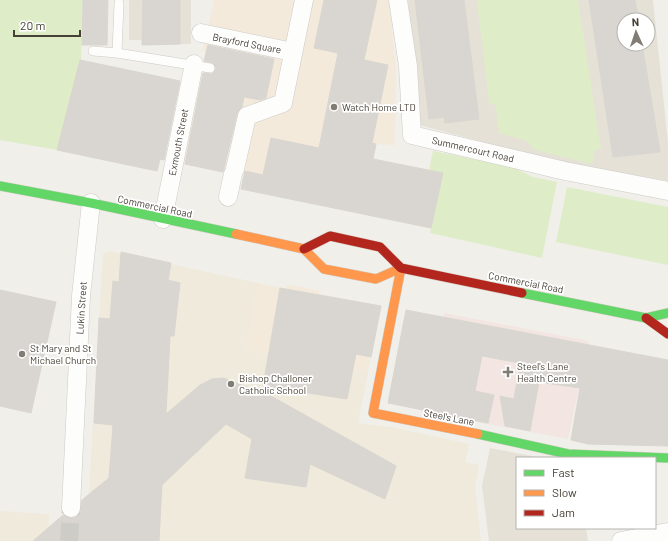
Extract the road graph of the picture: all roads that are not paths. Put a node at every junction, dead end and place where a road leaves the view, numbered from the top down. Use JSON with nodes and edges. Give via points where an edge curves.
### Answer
{"nodes":[{"id":1,"x":304,"y":0,"type":"edge"},
{"id":2,"x":398,"y":0,"type":"edge"},
{"id":3,"x":119,"y":3,"type":"dead end"},
{"id":4,"x":201,"y":33,"type":"dead end"},
{"id":5,"x":93,"y":52,"type":"dead end"},
{"id":6,"x":294,"y":52,"type":"junction"},
{"id":7,"x":117,"y":53,"type":"junction"},
{"id":8,"x":202,"y":66,"type":"joint"},
{"id":9,"x":0,"y":186,"type":"edge"},
{"id":10,"x":668,"y":191,"type":"edge"},
{"id":11,"x":228,"y":197,"type":"dead end"},
{"id":12,"x":91,"y":204,"type":"junction"},
{"id":13,"x":163,"y":219,"type":"junction"},
{"id":14,"x":304,"y":249,"type":"junction"},
{"id":15,"x":401,"y":268,"type":"junction"},
{"id":16,"x":668,"y":313,"type":"edge"},
{"id":17,"x":646,"y":318,"type":"junction"},
{"id":18,"x":668,"y":334,"type":"edge"},
{"id":19,"x":628,"y":457,"type":"edge"},
{"id":20,"x":656,"y":458,"type":"edge"},
{"id":21,"x":668,"y":458,"type":"edge"},
{"id":22,"x":71,"y":508,"type":"tunnel mouth"},
{"id":23,"x":668,"y":532,"type":"edge"},
{"id":24,"x":621,"y":541,"type":"edge"}],
"edges":[{"from":1,"to":6,"type":"street","name":"Brayford Square"},
{"from":2,"to":10,"type":"street","name":"Summercourt Road","via":[[408,66],[412,135],[565,171]]},
{"from":3,"to":7,"type":"lane"},
{"from":4,"to":6,"type":"street","name":"Brayford Square"},
{"from":5,"to":7,"type":"lane"},
{"from":6,"to":11,"type":"street","name":"Brayford Square","via":[[283,103],[247,116]]},
{"from":7,"to":8,"type":"lane"},
{"from":8,"to":13,"type":"street","name":"Exmouth Street"},
{"from":9,"to":12,"type":"main road","name":"Commercial Road"},
{"from":12,"to":13,"type":"main road","name":"Commercial Road"},
{"from":12,"to":22,"type":"street","name":"Lukin Street","via":[[81,296]]},
{"from":13,"to":14,"type":"main road","name":"Commercial Road"},
{"from":14,"to":15,"type":"main road","via":[[324,268],[376,279]]},
{"from":14,"to":15,"type":"main road","via":[[330,236],[338,237],[380,246]]},
{"from":15,"to":17,"type":"main road","name":"Commercial Road"},
{"from":15,"to":19,"type":"main road","name":"Steel's Lane","via":[[373,414],[568,454]]},
{"from":16,"to":17,"type":"main road","name":"Commercial Road"},
{"from":17,"to":18,"type":"main road","name":"Commercial Road"},
{"from":20,"to":21,"type":"main road","name":"Steel's Lane"},
{"from":23,"to":24,"type":"street"}]}
